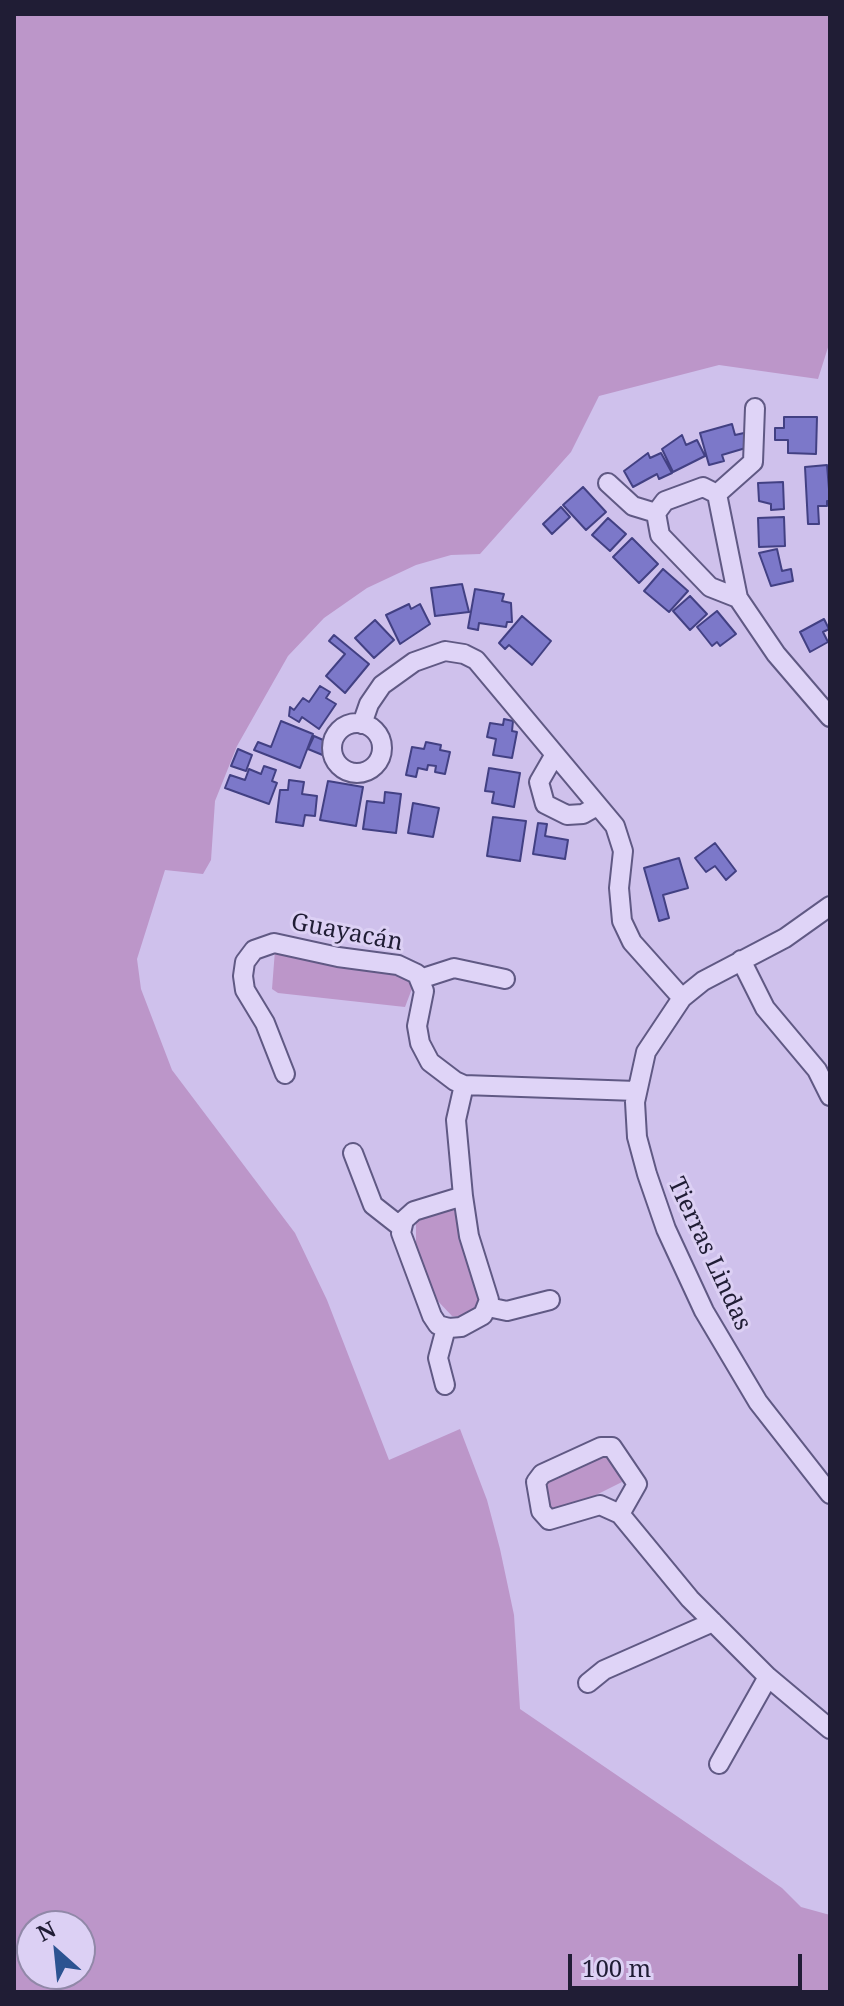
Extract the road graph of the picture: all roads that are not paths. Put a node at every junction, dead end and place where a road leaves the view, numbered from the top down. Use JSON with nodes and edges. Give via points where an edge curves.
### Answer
{"nodes":[{"id":1,"x":755,"y":408,"type":"dead end"},
{"id":2,"x":608,"y":483,"type":"dead end"},
{"id":3,"x":717,"y":494,"type":"junction"},
{"id":4,"x":656,"y":513,"type":"junction"},
{"id":5,"x":738,"y":598,"type":"junction"},
{"id":6,"x":830,"y":717,"type":"edge"},
{"id":7,"x":362,"y":724,"type":"dead end"},
{"id":8,"x":554,"y":756,"type":"junction"},
{"id":9,"x":597,"y":806,"type":"junction"},
{"id":10,"x":830,"y":906,"type":"edge"},
{"id":11,"x":741,"y":960,"type":"junction"},
{"id":12,"x":420,"y":979,"type":"junction"},
{"id":13,"x":505,"y":979,"type":"dead end"},
{"id":14,"x":682,"y":998,"type":"junction"},
{"id":15,"x":285,"y":1074,"type":"dead end"},
{"id":16,"x":464,"y":1085,"type":"junction"},
{"id":17,"x":636,"y":1091,"type":"junction"},
{"id":18,"x":830,"y":1096,"type":"edge"},
{"id":19,"x":353,"y":1153,"type":"dead end"},
{"id":20,"x":463,"y":1196,"type":"junction"},
{"id":21,"x":401,"y":1227,"type":"junction"},
{"id":22,"x":550,"y":1300,"type":"dead end"},
{"id":23,"x":488,"y":1307,"type":"junction"},
{"id":24,"x":446,"y":1328,"type":"junction"},
{"id":25,"x":445,"y":1385,"type":"dead end"},
{"id":26,"x":830,"y":1494,"type":"edge"},
{"id":27,"x":620,"y":1514,"type":"junction"},
{"id":28,"x":713,"y":1622,"type":"junction"},
{"id":29,"x":768,"y":1677,"type":"junction"},
{"id":30,"x":588,"y":1683,"type":"dead end"},
{"id":31,"x":830,"y":1729,"type":"edge"},
{"id":32,"x":719,"y":1764,"type":"dead end"}],
"edges":[{"from":1,"to":3,"type":"street","via":[[753,462]]},
{"from":2,"to":4,"type":"street","via":[[633,506]]},
{"from":3,"to":4,"type":"street","via":[[696,488],[665,501]]},
{"from":3,"to":5,"type":"street"},
{"from":4,"to":5,"type":"street","via":[[658,531],[710,587]]},
{"from":5,"to":6,"type":"street","via":[[776,654]]},
{"from":7,"to":8,"type":"street","via":[[374,695],[392,677],[430,654],[457,652],[480,664]]},
{"from":8,"to":9,"type":"street"},
{"from":8,"to":9,"type":"street","via":[[539,782],[545,804],[567,815]]},
{"from":9,"to":14,"type":"street","via":[[621,842],[618,899],[626,931]]},
{"from":10,"to":11,"type":"street","name":"Tierras Lindas","via":[[785,938]]},
{"from":11,"to":14,"type":"street","name":"Tierras Lindas"},
{"from":11,"to":18,"type":"street","via":[[765,1008],[817,1070]]},
{"from":12,"to":13,"type":"street","name":"Guayacán","via":[[454,968]]},
{"from":12,"to":15,"type":"street","name":"Guayacán","via":[[398,965],[280,943],[254,950],[245,962],[243,982]]},
{"from":12,"to":16,"type":"street","name":"Guayacán","via":[[420,1043],[439,1071]]},
{"from":14,"to":17,"type":"street","name":"Tierras Lindas","via":[[646,1052]]},
{"from":16,"to":17,"type":"street"},
{"from":16,"to":20,"type":"street","via":[[456,1120]]},
{"from":17,"to":26,"type":"street","name":"Tierras Lindas","via":[[641,1156],[686,1274],[758,1402]]},
{"from":19,"to":21,"type":"street","via":[[373,1205]]},
{"from":20,"to":21,"type":"street","via":[[414,1211]]},
{"from":20,"to":23,"type":"street"},
{"from":21,"to":24,"type":"street","via":[[432,1316]]},
{"from":22,"to":23,"type":"street","via":[[507,1311]]},
{"from":23,"to":24,"type":"street","via":[[468,1323]]},
{"from":24,"to":25,"type":"street","via":[[438,1358]]},
{"from":27,"to":27,"type":"street","via":[[637,1484],[612,1447],[542,1474],[536,1482],[541,1511],[549,1520],[600,1505]]},
{"from":27,"to":28,"type":"street"},
{"from":28,"to":29,"type":"street"},
{"from":28,"to":30,"type":"street","via":[[604,1670]]},
{"from":29,"to":31,"type":"street"},
{"from":29,"to":32,"type":"street"}]}
